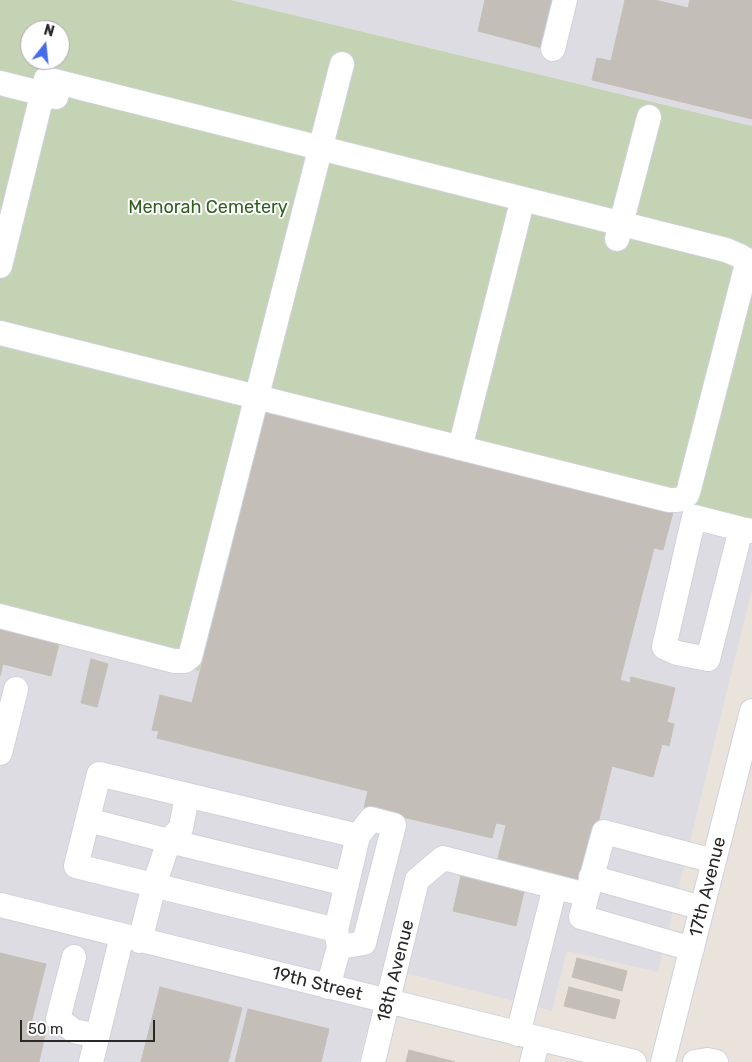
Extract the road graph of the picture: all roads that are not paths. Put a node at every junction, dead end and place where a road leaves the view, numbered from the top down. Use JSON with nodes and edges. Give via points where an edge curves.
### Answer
{"nodes":[{"id":1,"x":565,"y":0,"type":"edge"},
{"id":2,"x":553,"y":49,"type":"dead end"},
{"id":3,"x":342,"y":64,"type":"dead end"},
{"id":4,"x":0,"y":83,"type":"edge"},
{"id":5,"x":43,"y":94,"type":"junction"},
{"id":6,"x":649,"y":117,"type":"dead end"},
{"id":7,"x":319,"y":156,"type":"junction"},
{"id":8,"x":519,"y":214,"type":"junction"},
{"id":9,"x":619,"y":231,"type":"junction"},
{"id":10,"x":0,"y":266,"type":"edge"},
{"id":11,"x":749,"y":267,"type":"edge"},
{"id":12,"x":0,"y":334,"type":"edge"},
{"id":13,"x":257,"y":398,"type":"junction"},
{"id":14,"x":460,"y":448,"type":"junction"},
{"id":15,"x":746,"y":530,"type":"edge"},
{"id":16,"x":0,"y":616,"type":"edge"},
{"id":17,"x":16,"y":689,"type":"dead end"},
{"id":18,"x":752,"y":711,"type":"edge"},
{"id":19,"x":0,"y":753,"type":"edge"},
{"id":20,"x":187,"y":796,"type":"junction"},
{"id":21,"x":88,"y":820,"type":"junction"},
{"id":22,"x":358,"y":836,"type":"junction"},
{"id":23,"x":169,"y":841,"type":"junction"},
{"id":24,"x":714,"y":861,"type":"junction"},
{"id":25,"x":346,"y":884,"type":"junction"},
{"id":26,"x":154,"y":886,"type":"junction"},
{"id":27,"x":589,"y":886,"type":"junction"},
{"id":28,"x":555,"y":887,"type":"junction"},
{"id":29,"x":0,"y":905,"type":"edge"},
{"id":30,"x":702,"y":908,"type":"junction"},
{"id":31,"x":131,"y":939,"type":"junction"},
{"id":32,"x":337,"y":939,"type":"junction"},
{"id":33,"x":692,"y":949,"type":"junction"},
{"id":34,"x":74,"y":957,"type":"dead end"},
{"id":35,"x":328,"y":987,"type":"junction"},
{"id":36,"x":389,"y":1002,"type":"junction"},
{"id":37,"x":97,"y":1036,"type":"junction"},
{"id":38,"x":528,"y":1036,"type":"junction"},
{"id":39,"x":91,"y":1062,"type":"edge"},
{"id":40,"x":374,"y":1062,"type":"edge"},
{"id":41,"x":532,"y":1062,"type":"edge"},
{"id":42,"x":634,"y":1062,"type":"edge"},
{"id":43,"x":663,"y":1062,"type":"edge"},
{"id":44,"x":695,"y":1062,"type":"edge"},
{"id":45,"x":716,"y":1062,"type":"edge"}],
"edges":[{"from":1,"to":2,"type":"street"},
{"from":3,"to":7,"type":"street"},
{"from":4,"to":5,"type":"street"},
{"from":5,"to":7,"type":"street","via":[[46,79]]},
{"from":5,"to":10,"type":"street"},
{"from":6,"to":9,"type":"street"},
{"from":7,"to":8,"type":"street"},
{"from":7,"to":9,"type":"street"},
{"from":7,"to":13,"type":"street"},
{"from":8,"to":9,"type":"street"},
{"from":8,"to":14,"type":"street"},
{"from":9,"to":11,"type":"street","via":[[726,250]]},
{"from":11,"to":14,"type":"street","via":[[689,489],[682,499],[669,500]]},
{"from":12,"to":13,"type":"street"},
{"from":13,"to":14,"type":"street"},
{"from":13,"to":16,"type":"street","via":[[190,657],[185,661],[174,661]]},
{"from":15,"to":15,"type":"street","via":[[694,517],[664,647],[708,659]]},
{"from":17,"to":19,"type":"street"},
{"from":18,"to":24,"type":"street","name":"17th Avenue"},
{"from":20,"to":21,"type":"street","via":[[100,774]]},
{"from":20,"to":22,"type":"street"},
{"from":20,"to":23,"type":"street","via":[[181,828]]},
{"from":21,"to":23,"type":"street"},
{"from":21,"to":26,"type":"street","via":[[76,866]]},
{"from":22,"to":25,"type":"street"},
{"from":22,"to":32,"type":"street","via":[[371,819],[394,825],[364,943]]},
{"from":23,"to":25,"type":"street"},
{"from":23,"to":26,"type":"street"},
{"from":24,"to":27,"type":"street","via":[[604,832]]},
{"from":24,"to":30,"type":"street","name":"17th Avenue"},
{"from":25,"to":32,"type":"street"},
{"from":26,"to":31,"type":"street"},
{"from":26,"to":32,"type":"street"},
{"from":27,"to":28,"type":"street"},
{"from":27,"to":30,"type":"street"},
{"from":27,"to":33,"type":"street","via":[[581,917]]},
{"from":28,"to":36,"type":"street","name":"18th Avenue","via":[[444,858],[418,880]]},
{"from":28,"to":38,"type":"street"},
{"from":29,"to":31,"type":"street","name":"19th Street"},
{"from":30,"to":33,"type":"street","name":"17th Avenue"},
{"from":31,"to":35,"type":"street","name":"19th Street"},
{"from":31,"to":37,"type":"street"},
{"from":32,"to":35,"type":"street"},
{"from":33,"to":43,"type":"street","name":"17th Avenue"},
{"from":34,"to":37,"type":"street","via":[[58,1019],[74,1031]]},
{"from":35,"to":36,"type":"street","name":"19th Street"},
{"from":36,"to":38,"type":"street","name":"19th Street"},
{"from":36,"to":40,"type":"street","name":"18th Avenue"},
{"from":37,"to":39,"type":"street"},
{"from":38,"to":41,"type":"street"},
{"from":38,"to":42,"type":"street","name":"19th Street"},
{"from":44,"to":45,"type":"street"}]}
